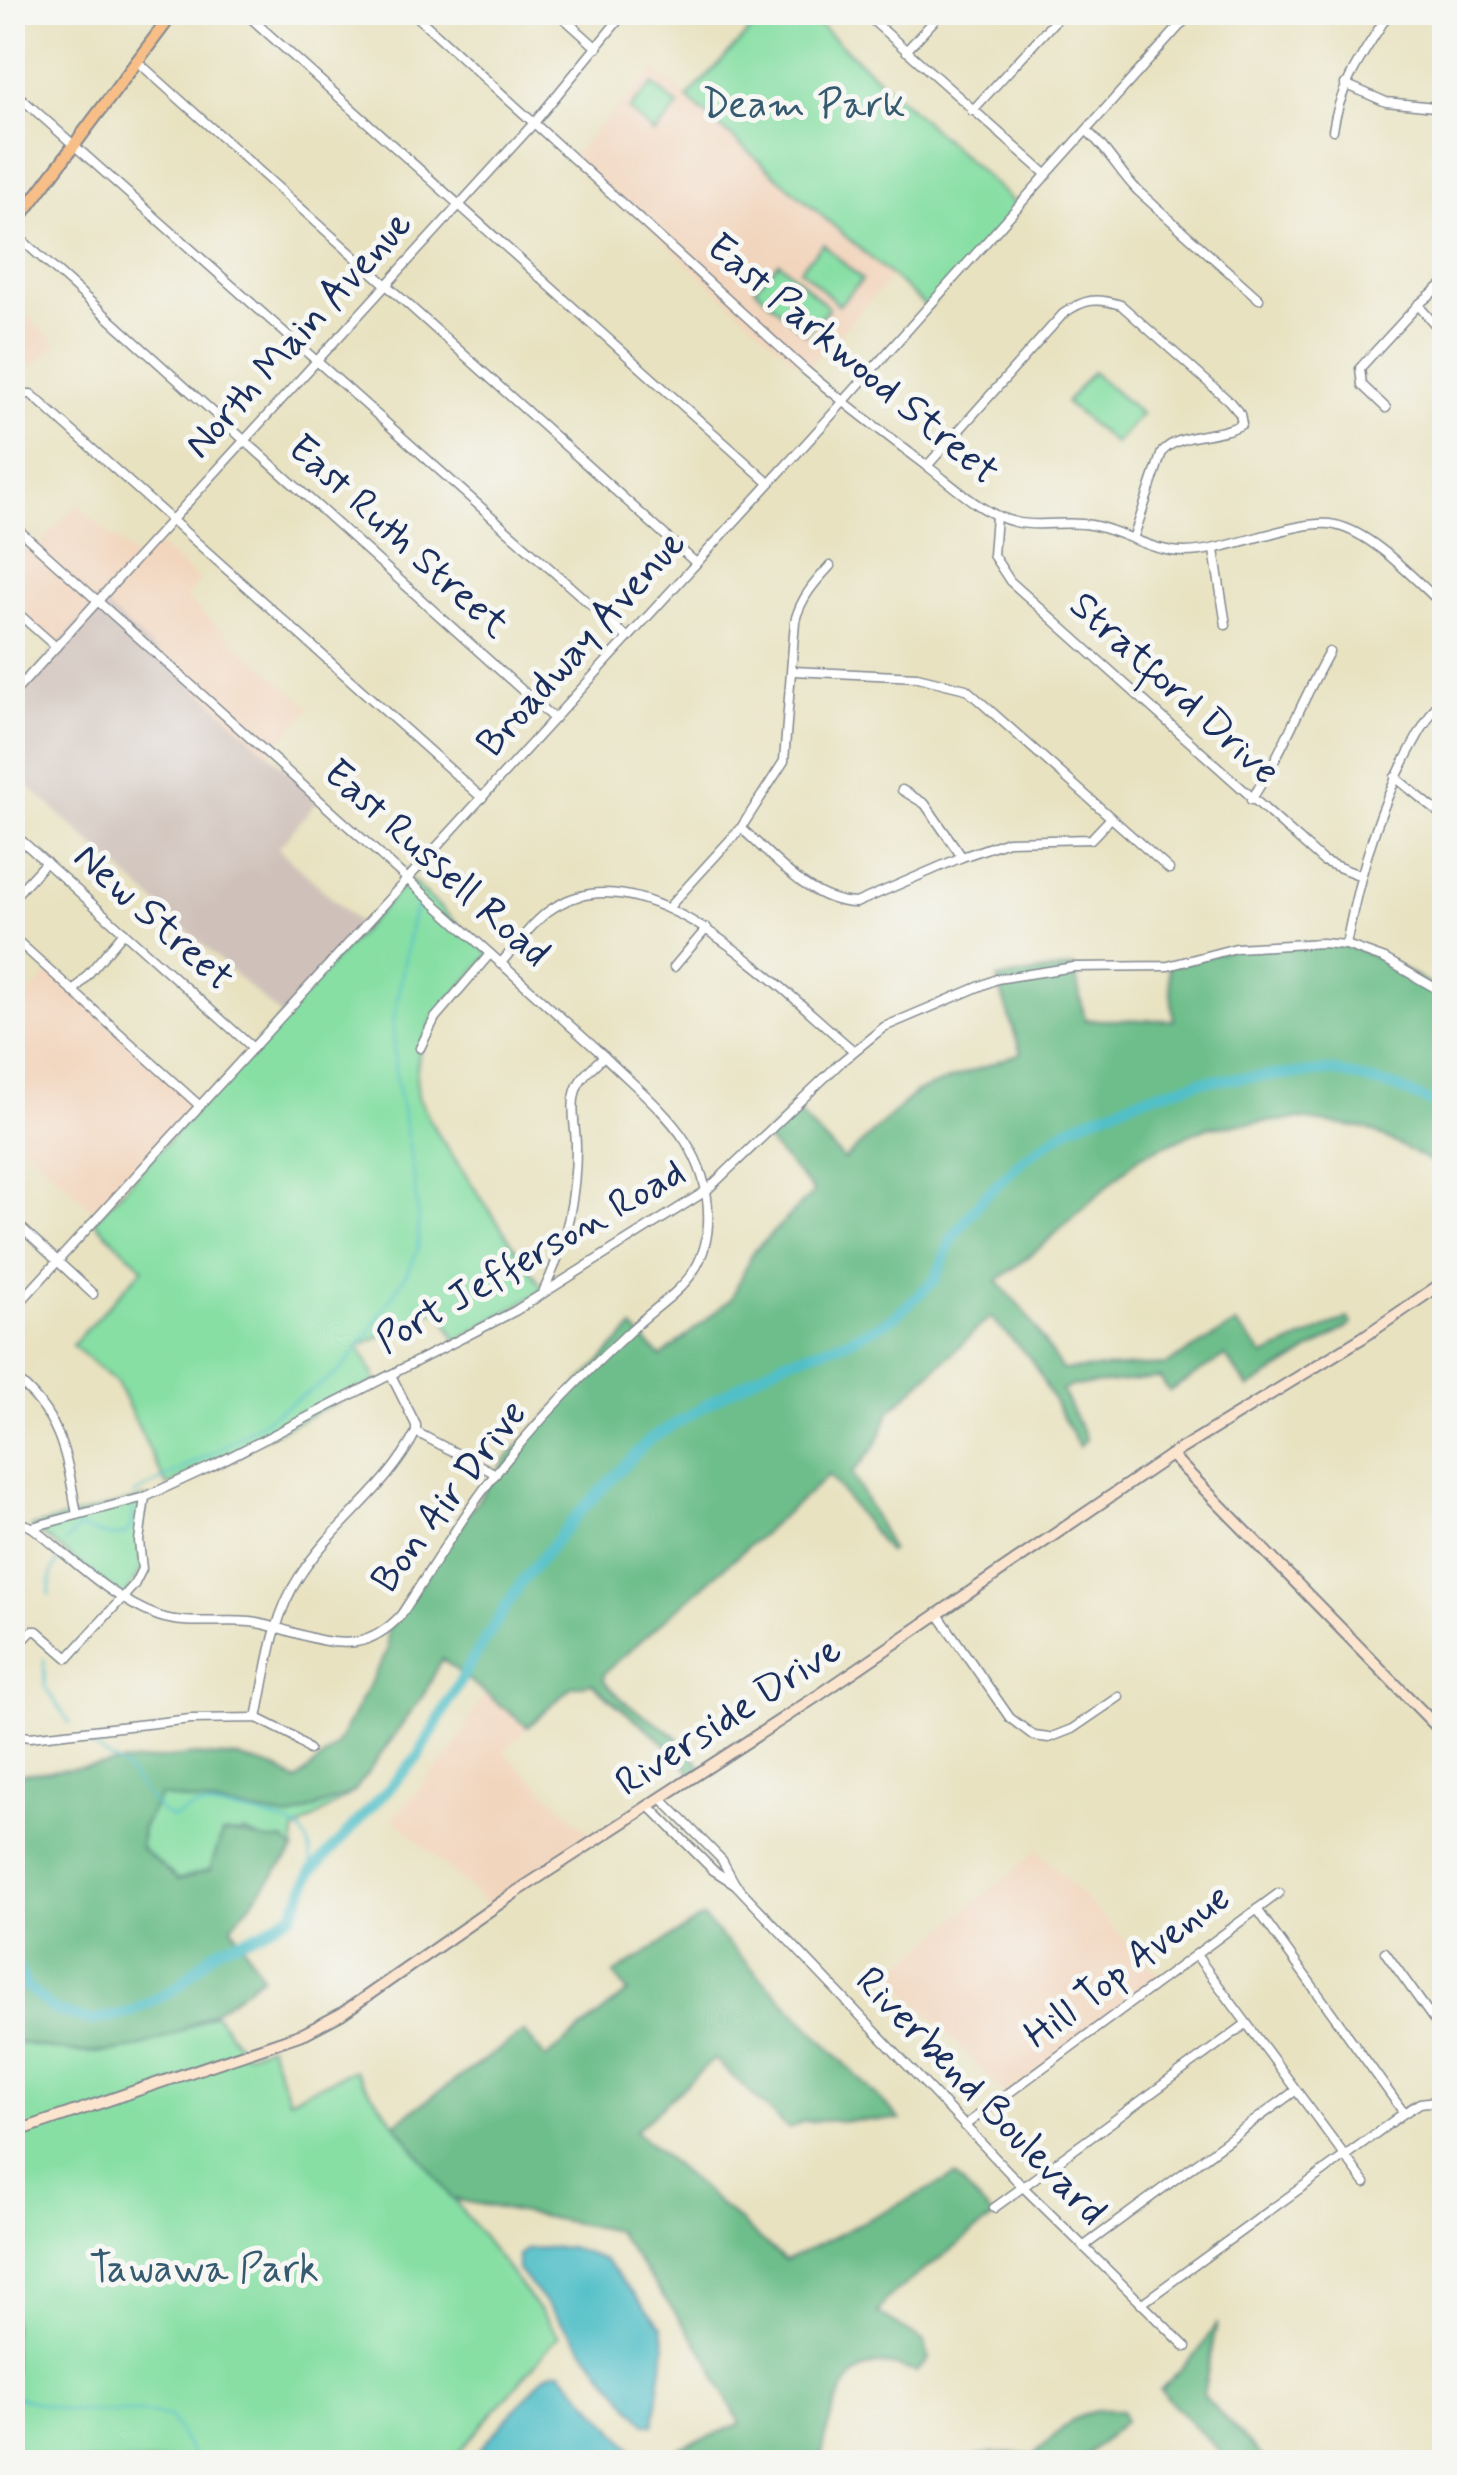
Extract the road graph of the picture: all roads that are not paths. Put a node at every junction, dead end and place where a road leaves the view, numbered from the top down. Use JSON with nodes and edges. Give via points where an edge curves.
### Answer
{"nodes":[{"id":1,"x":174,"y":12,"type":"edge"},
{"id":2,"x":244,"y":12,"type":"edge"},
{"id":3,"x":412,"y":12,"type":"edge"},
{"id":4,"x":557,"y":12,"type":"edge"},
{"id":5,"x":863,"y":12,"type":"edge"},
{"id":6,"x":942,"y":12,"type":"edge"},
{"id":7,"x":1063,"y":12,"type":"edge"},
{"id":8,"x":1192,"y":12,"type":"edge"},
{"id":9,"x":627,"y":14,"type":"edge"},
{"id":10,"x":1387,"y":16,"type":"dead end"},
{"id":11,"x":597,"y":48,"type":"junction"},
{"id":12,"x":906,"y":51,"type":"junction"},
{"id":13,"x":138,"y":62,"type":"junction"},
{"id":14,"x":1345,"y":84,"type":"junction"},
{"id":15,"x":12,"y":90,"type":"edge"},
{"id":16,"x":1444,"y":108,"type":"edge"},
{"id":17,"x":972,"y":110,"type":"junction"},
{"id":18,"x":534,"y":124,"type":"junction"},
{"id":19,"x":1333,"y":130,"type":"dead end"},
{"id":20,"x":1087,"y":131,"type":"junction"},
{"id":21,"x":76,"y":144,"type":"junction"},
{"id":22,"x":1047,"y":176,"type":"junction"},
{"id":23,"x":456,"y":205,"type":"junction"},
{"id":24,"x":12,"y":230,"type":"edge"},
{"id":25,"x":1444,"y":283,"type":"edge"},
{"id":26,"x":386,"y":284,"type":"junction"},
{"id":27,"x":1259,"y":299,"type":"dead end"},
{"id":28,"x":1418,"y":305,"type":"junction"},
{"id":29,"x":1444,"y":335,"type":"edge"},
{"id":30,"x":318,"y":361,"type":"junction"},
{"id":31,"x":12,"y":400,"type":"edge"},
{"id":32,"x":843,"y":403,"type":"junction"},
{"id":33,"x":1386,"y":408,"type":"dead end"},
{"id":34,"x":246,"y":440,"type":"junction"},
{"id":35,"x":927,"y":466,"type":"junction"},
{"id":36,"x":769,"y":484,"type":"junction"},
{"id":37,"x":996,"y":516,"type":"junction"},
{"id":38,"x":173,"y":519,"type":"junction"},
{"id":39,"x":12,"y":524,"type":"edge"},
{"id":40,"x":1133,"y":539,"type":"junction"},
{"id":41,"x":1214,"y":550,"type":"junction"},
{"id":42,"x":696,"y":563,"type":"junction"},
{"id":43,"x":830,"y":566,"type":"dead end"},
{"id":44,"x":99,"y":600,"type":"junction"},
{"id":45,"x":1444,"y":606,"type":"edge"},
{"id":46,"x":12,"y":608,"type":"edge"},
{"id":47,"x":1226,"y":625,"type":"dead end"},
{"id":48,"x":628,"y":638,"type":"junction"},
{"id":49,"x":56,"y":647,"type":"junction"},
{"id":50,"x":1329,"y":652,"type":"dead end"},
{"id":51,"x":793,"y":672,"type":"junction"},
{"id":52,"x":1444,"y":694,"type":"edge"},
{"id":53,"x":12,"y":695,"type":"edge"},
{"id":54,"x":554,"y":719,"type":"junction"},
{"id":55,"x":1395,"y":777,"type":"junction"},
{"id":56,"x":902,"y":790,"type":"dead end"},
{"id":57,"x":482,"y":798,"type":"junction"},
{"id":58,"x":1252,"y":800,"type":"junction"},
{"id":59,"x":1444,"y":817,"type":"edge"},
{"id":60,"x":1110,"y":820,"type":"junction"},
{"id":61,"x":741,"y":828,"type":"junction"},
{"id":62,"x":12,"y":832,"type":"edge"},
{"id":63,"x":962,"y":856,"type":"junction"},
{"id":64,"x":46,"y":862,"type":"junction"},
{"id":65,"x":1169,"y":869,"type":"dead end"},
{"id":66,"x":1359,"y":875,"type":"junction"},
{"id":67,"x":409,"y":879,"type":"junction"},
{"id":68,"x":12,"y":899,"type":"edge"},
{"id":69,"x":668,"y":908,"type":"junction"},
{"id":70,"x":707,"y":928,"type":"junction"},
{"id":71,"x":124,"y":932,"type":"junction"},
{"id":72,"x":12,"y":936,"type":"edge"},
{"id":73,"x":1346,"y":945,"type":"junction"},
{"id":74,"x":490,"y":954,"type":"junction"},
{"id":75,"x":500,"y":964,"type":"junction"},
{"id":76,"x":674,"y":967,"type":"dead end"},
{"id":77,"x":73,"y":992,"type":"junction"},
{"id":78,"x":1444,"y":993,"type":"edge"},
{"id":79,"x":253,"y":1048,"type":"junction"},
{"id":80,"x":420,"y":1048,"type":"dead end"},
{"id":81,"x":854,"y":1050,"type":"junction"},
{"id":82,"x":604,"y":1056,"type":"junction"},
{"id":83,"x":200,"y":1106,"type":"junction"},
{"id":84,"x":706,"y":1191,"type":"junction"},
{"id":85,"x":12,"y":1219,"type":"edge"},
{"id":86,"x":57,"y":1260,"type":"junction"},
{"id":87,"x":1444,"y":1282,"type":"edge"},
{"id":88,"x":544,"y":1290,"type":"junction"},
{"id":89,"x":94,"y":1294,"type":"dead end"},
{"id":90,"x":12,"y":1311,"type":"edge"},
{"id":91,"x":390,"y":1375,"type":"junction"},
{"id":92,"x":12,"y":1376,"type":"edge"},
{"id":93,"x":416,"y":1432,"type":"junction"},
{"id":94,"x":1170,"y":1455,"type":"junction"},
{"id":95,"x":496,"y":1474,"type":"junction"},
{"id":96,"x":145,"y":1496,"type":"junction"},
{"id":97,"x":77,"y":1516,"type":"junction"},
{"id":98,"x":12,"y":1520,"type":"edge"},
{"id":99,"x":32,"y":1527,"type":"junction"},
{"id":100,"x":124,"y":1598,"type":"junction"},
{"id":101,"x":938,"y":1614,"type":"junction"},
{"id":102,"x":276,"y":1628,"type":"junction"},
{"id":103,"x":12,"y":1652,"type":"edge"},
{"id":104,"x":1120,"y":1697,"type":"dead end"},
{"id":105,"x":257,"y":1718,"type":"junction"},
{"id":106,"x":12,"y":1727,"type":"edge"},
{"id":107,"x":1444,"y":1734,"type":"edge"},
{"id":108,"x":309,"y":1750,"type":"dead end"},
{"id":109,"x":661,"y":1798,"type":"junction"},
{"id":110,"x":648,"y":1806,"type":"junction"},
{"id":111,"x":734,"y":1884,"type":"junction"},
{"id":112,"x":1279,"y":1893,"type":"dead end"},
{"id":113,"x":1258,"y":1909,"type":"junction"},
{"id":114,"x":1385,"y":1952,"type":"dead end"},
{"id":115,"x":1196,"y":1955,"type":"junction"},
{"id":116,"x":1246,"y":2024,"type":"junction"},
{"id":117,"x":1444,"y":2034,"type":"edge"},
{"id":118,"x":1295,"y":2091,"type":"junction"},
{"id":119,"x":1444,"y":2100,"type":"edge"},
{"id":120,"x":1404,"y":2113,"type":"junction"},
{"id":121,"x":964,"y":2126,"type":"junction"},
{"id":122,"x":12,"y":2132,"type":"edge"},
{"id":123,"x":1344,"y":2158,"type":"junction"},
{"id":124,"x":1365,"y":2184,"type":"dead end"},
{"id":125,"x":1023,"y":2187,"type":"junction"},
{"id":126,"x":994,"y":2208,"type":"dead end"},
{"id":127,"x":1083,"y":2247,"type":"junction"},
{"id":128,"x":1141,"y":2304,"type":"junction"},
{"id":129,"x":1186,"y":2348,"type":"dead end"}],
"edges":[{"from":1,"to":13,"type":"main road"},
{"from":2,"to":23,"type":"street"},
{"from":3,"to":18,"type":"street","name":"East Parkwood Street"},
{"from":4,"to":11,"type":"street"},
{"from":5,"to":12,"type":"street"},
{"from":6,"to":12,"type":"street"},
{"from":7,"to":17,"type":"street"},
{"from":8,"to":20,"type":"street","name":"Broadway Avenue"},
{"from":9,"to":11,"type":"street","name":"North Main Avenue"},
{"from":10,"to":14,"type":"street"},
{"from":11,"to":18,"type":"street","name":"North Main Avenue"},
{"from":12,"to":17,"type":"street"},
{"from":13,"to":21,"type":"main road"},
{"from":13,"to":26,"type":"street"},
{"from":14,"to":16,"type":"street","via":[[1386,102]]},
{"from":14,"to":19,"type":"street"},
{"from":15,"to":21,"type":"street"},
{"from":17,"to":22,"type":"street"},
{"from":18,"to":23,"type":"street","name":"North Main Avenue"},
{"from":18,"to":32,"type":"street","name":"East Parkwood Street"},
{"from":20,"to":22,"type":"street","name":"Broadway Avenue"},
{"from":20,"to":27,"type":"street","via":[[1138,191]]},
{"from":21,"to":24,"type":"main road"},
{"from":21,"to":30,"type":"street"},
{"from":22,"to":32,"type":"street","name":"Broadway Avenue"},
{"from":23,"to":26,"type":"street","name":"North Main Avenue"},
{"from":23,"to":36,"type":"street"},
{"from":24,"to":34,"type":"street","name":"East Ruth Street"},
{"from":25,"to":28,"type":"street"},
{"from":26,"to":30,"type":"street","name":"North Main Avenue"},
{"from":26,"to":42,"type":"street"},
{"from":28,"to":29,"type":"street"},
{"from":28,"to":33,"type":"street","via":[[1360,368],[1362,385]]},
{"from":30,"to":34,"type":"street","name":"North Main Avenue"},
{"from":30,"to":48,"type":"street"},
{"from":31,"to":38,"type":"street","via":[[31,394]]},
{"from":32,"to":35,"type":"street","name":"East Parkwood Street"},
{"from":32,"to":36,"type":"street","name":"Broadway Avenue"},
{"from":34,"to":38,"type":"street","name":"North Main Avenue"},
{"from":34,"to":54,"type":"street","name":"East Ruth Street"},
{"from":35,"to":37,"type":"street","name":"East Parkwood Street"},
{"from":35,"to":40,"type":"street","via":[[1063,314],[1102,299],[1127,310],[1228,401],[1242,424],[1170,443]]},
{"from":36,"to":42,"type":"street","name":"Broadway Avenue"},
{"from":37,"to":40,"type":"street","name":"East Parkwood Street","via":[[1018,524],[1093,525]]},
{"from":37,"to":58,"type":"street","name":"Stratford Drive","via":[[993,555],[1010,581]]},
{"from":38,"to":44,"type":"street","name":"North Main Avenue"},
{"from":38,"to":57,"type":"street"},
{"from":39,"to":44,"type":"street","name":"East Russell Road"},
{"from":40,"to":41,"type":"street","name":"East Parkwood Street","via":[[1183,552]]},
{"from":41,"to":45,"type":"street","name":"East Parkwood Street","via":[[1335,524],[1367,539]]},
{"from":41,"to":47,"type":"street"},
{"from":42,"to":48,"type":"street","name":"Broadway Avenue"},
{"from":43,"to":51,"type":"street","via":[[799,607]]},
{"from":44,"to":49,"type":"street","name":"North Main Avenue"},
{"from":44,"to":67,"type":"street","name":"East Russell Road"},
{"from":46,"to":49,"type":"street"},
{"from":48,"to":54,"type":"street","name":"Broadway Avenue"},
{"from":49,"to":53,"type":"street","name":"North Main Avenue"},
{"from":50,"to":58,"type":"street"},
{"from":51,"to":60,"type":"street","via":[[917,676],[966,689]]},
{"from":51,"to":61,"type":"street","via":[[784,761]]},
{"from":52,"to":55,"type":"street"},
{"from":54,"to":57,"type":"street","name":"Broadway Avenue"},
{"from":55,"to":59,"type":"street"},
{"from":55,"to":66,"type":"street"},
{"from":56,"to":63,"type":"street","via":[[925,804]]},
{"from":57,"to":67,"type":"street","name":"Broadway Avenue"},
{"from":58,"to":66,"type":"street","name":"Stratford Drive","via":[[1323,860]]},
{"from":60,"to":63,"type":"street","via":[[1083,841],[1008,842]]},
{"from":60,"to":65,"type":"street"},
{"from":61,"to":63,"type":"street","via":[[812,890],[838,903],[856,904]]},
{"from":61,"to":69,"type":"street"},
{"from":62,"to":64,"type":"street","name":"New Street"},
{"from":64,"to":68,"type":"street"},
{"from":64,"to":71,"type":"street","name":"New Street"},
{"from":66,"to":73,"type":"street"},
{"from":67,"to":74,"type":"street","name":"East Russell Road"},
{"from":67,"to":79,"type":"street","name":"Broadway Avenue"},
{"from":69,"to":70,"type":"street"},
{"from":69,"to":75,"type":"street","via":[[603,893],[572,898],[538,921]]},
{"from":70,"to":76,"type":"street"},
{"from":70,"to":81,"type":"street"},
{"from":71,"to":77,"type":"street"},
{"from":71,"to":79,"type":"street","name":"New Street"},
{"from":72,"to":77,"type":"street"},
{"from":73,"to":78,"type":"street","name":"Port Jefferson Road"},
{"from":73,"to":81,"type":"street","name":"Port Jefferson Road","via":[[1236,948],[1168,966],[1074,966],[997,979],[884,1027]]},
{"from":74,"to":75,"type":"street","name":"East Russell Road"},
{"from":74,"to":80,"type":"street","via":[[435,1018]]},
{"from":75,"to":82,"type":"street","name":"East Russell Road"},
{"from":77,"to":83,"type":"street"},
{"from":79,"to":83,"type":"street","name":"Broadway Avenue"},
{"from":81,"to":84,"type":"street","name":"Port Jefferson Road"},
{"from":82,"to":84,"type":"street","name":"East Russell Road","via":[[679,1130]]},
{"from":82,"to":88,"type":"street","via":[[578,1082],[572,1207],[562,1254]]},
{"from":83,"to":86,"type":"street","name":"Broadway Avenue"},
{"from":84,"to":88,"type":"street","name":"Port Jefferson Road"},
{"from":84,"to":95,"type":"street","name":"Bon Air Drive","via":[[700,1264],[580,1380]]},
{"from":85,"to":86,"type":"street"},
{"from":86,"to":89,"type":"street"},
{"from":86,"to":90,"type":"street","name":"Broadway Avenue"},
{"from":87,"to":94,"type":"main road","name":"Riverside Drive"},
{"from":88,"to":91,"type":"street","name":"Port Jefferson Road"},
{"from":91,"to":93,"type":"street"},
{"from":91,"to":96,"type":"street","name":"Port Jefferson Road"},
{"from":92,"to":97,"type":"street","via":[[54,1422]]},
{"from":93,"to":95,"type":"street"},
{"from":93,"to":102,"type":"street","via":[[388,1480],[297,1580]]},
{"from":94,"to":101,"type":"main road","name":"Riverside Drive"},
{"from":94,"to":107,"type":"main road"},
{"from":95,"to":102,"type":"street","name":"Bon Air Drive","via":[[388,1630],[355,1642]]},
{"from":96,"to":97,"type":"street","name":"Port Jefferson Road"},
{"from":96,"to":100,"type":"street","via":[[142,1569]]},
{"from":97,"to":99,"type":"street","name":"Port Jefferson Road"},
{"from":98,"to":99,"type":"street"},
{"from":99,"to":100,"type":"street","name":"Bon Air Drive"},
{"from":100,"to":102,"type":"street","name":"Bon Air Drive","via":[[160,1617]]},
{"from":100,"to":103,"type":"street","via":[[68,1658],[37,1631]]},
{"from":101,"to":104,"type":"street","via":[[1010,1718],[1034,1736],[1072,1729]]},
{"from":101,"to":109,"type":"main road","name":"Riverside Drive"},
{"from":102,"to":105,"type":"street"},
{"from":105,"to":106,"type":"street","via":[[30,1737]]},
{"from":105,"to":108,"type":"street"},
{"from":109,"to":110,"type":"main road","name":"Riverside Drive"},
{"from":109,"to":111,"type":"street","via":[[722,1860]]},
{"from":110,"to":111,"type":"street"},
{"from":110,"to":122,"type":"main road","name":"Riverside Drive","via":[[317,2027]]},
{"from":111,"to":121,"type":"street","name":"Riverbend Boulevard"},
{"from":112,"to":113,"type":"street","name":"Hill Top Avenue"},
{"from":113,"to":115,"type":"street","name":"Hill Top Avenue"},
{"from":113,"to":120,"type":"street"},
{"from":114,"to":117,"type":"street"},
{"from":115,"to":116,"type":"street"},
{"from":115,"to":121,"type":"street","name":"Hill Top Avenue"},
{"from":116,"to":118,"type":"street"},
{"from":116,"to":125,"type":"street"},
{"from":118,"to":123,"type":"street"},
{"from":118,"to":127,"type":"street"},
{"from":119,"to":120,"type":"street"},
{"from":120,"to":123,"type":"street"},
{"from":121,"to":125,"type":"street","name":"Riverbend Boulevard"},
{"from":123,"to":124,"type":"street"},
{"from":123,"to":128,"type":"street"},
{"from":125,"to":126,"type":"street"},
{"from":125,"to":127,"type":"street","name":"Riverbend Boulevard"},
{"from":127,"to":128,"type":"street","name":"Riverbend Boulevard"},
{"from":128,"to":129,"type":"street","name":"Riverbend Boulevard"}]}
